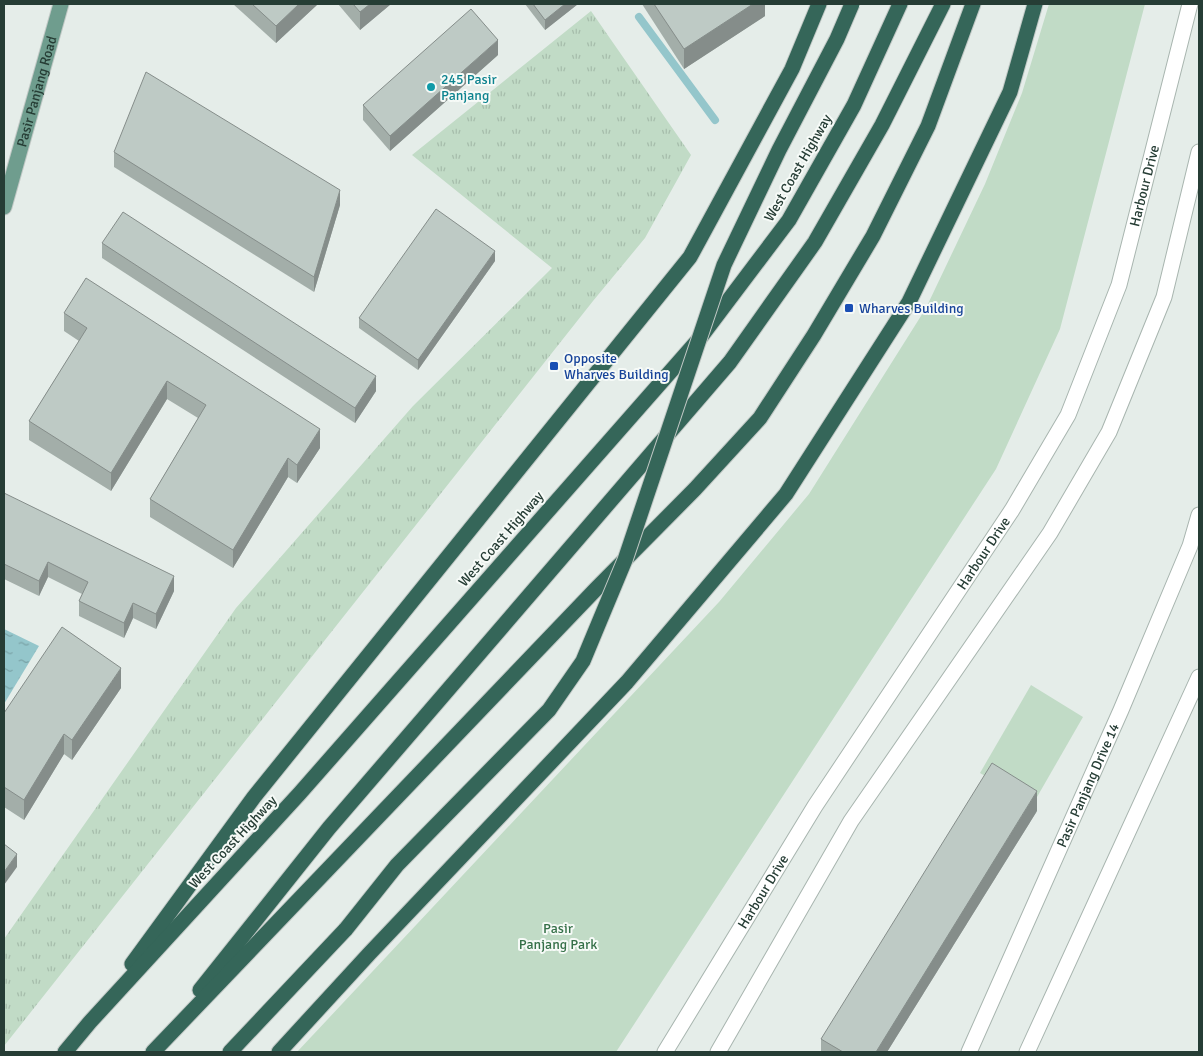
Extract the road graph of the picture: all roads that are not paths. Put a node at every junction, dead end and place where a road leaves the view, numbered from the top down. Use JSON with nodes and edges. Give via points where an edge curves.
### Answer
{"nodes":[{"id":1,"x":61,"y":4,"type":"edge"},
{"id":2,"x":818,"y":4,"type":"edge"},
{"id":3,"x":852,"y":4,"type":"edge"},
{"id":4,"x":900,"y":4,"type":"edge"},
{"id":5,"x":943,"y":4,"type":"edge"},
{"id":6,"x":973,"y":4,"type":"edge"},
{"id":7,"x":1035,"y":4,"type":"edge"},
{"id":8,"x":1190,"y":4,"type":"edge"},
{"id":9,"x":1199,"y":152,"type":"edge"},
{"id":10,"x":4,"y":207,"type":"edge"},
{"id":11,"x":1199,"y":515,"type":"edge"},
{"id":12,"x":1195,"y":547,"type":"edge"},
{"id":13,"x":1199,"y":677,"type":"edge"},
{"id":14,"x":90,"y":1022,"type":"junction"},
{"id":15,"x":66,"y":1052,"type":"edge"},
{"id":16,"x":152,"y":1052,"type":"edge"},
{"id":17,"x":230,"y":1052,"type":"edge"},
{"id":18,"x":279,"y":1052,"type":"edge"},
{"id":19,"x":665,"y":1052,"type":"edge"},
{"id":20,"x":718,"y":1052,"type":"edge"},
{"id":21,"x":969,"y":1052,"type":"edge"},
{"id":22,"x":1027,"y":1052,"type":"edge"}],
"edges":[{"from":1,"to":10,"type":"main road","name":"Pasir Panjang Road"},
{"from":2,"to":14,"type":"highway","via":[[792,69],[690,257],[254,797]]},
{"from":3,"to":17,"type":"highway","bridge":true,"via":[[724,265],[625,560],[583,661],[549,710],[397,865],[346,929]]},
{"from":4,"to":14,"type":"highway","name":"West Coast Highway","bridge":true,"via":[[854,105],[788,220],[700,338],[300,793]]},
{"from":5,"to":16,"type":"highway","bridge":true,"via":[[882,125],[815,242],[730,362],[329,828]]},
{"from":6,"to":16,"type":"highway","via":[[928,126],[873,236],[760,418]]},
{"from":7,"to":18,"type":"highway","via":[[1010,92],[908,302],[786,494],[627,682]]},
{"from":8,"to":19,"type":"street","name":"Harbour Drive","via":[[1119,285],[1068,415],[1012,510],[815,806]]},
{"from":9,"to":20,"type":"street","via":[[1164,297],[1109,432],[1050,533],[852,821]]},
{"from":11,"to":12,"type":"street","name":"Pasir Panjang Drive 14"},
{"from":12,"to":21,"type":"street","name":"Pasir Panjang Drive 14"},
{"from":13,"to":22,"type":"street"},
{"from":14,"to":15,"type":"highway","name":"West Coast Highway"}]}
